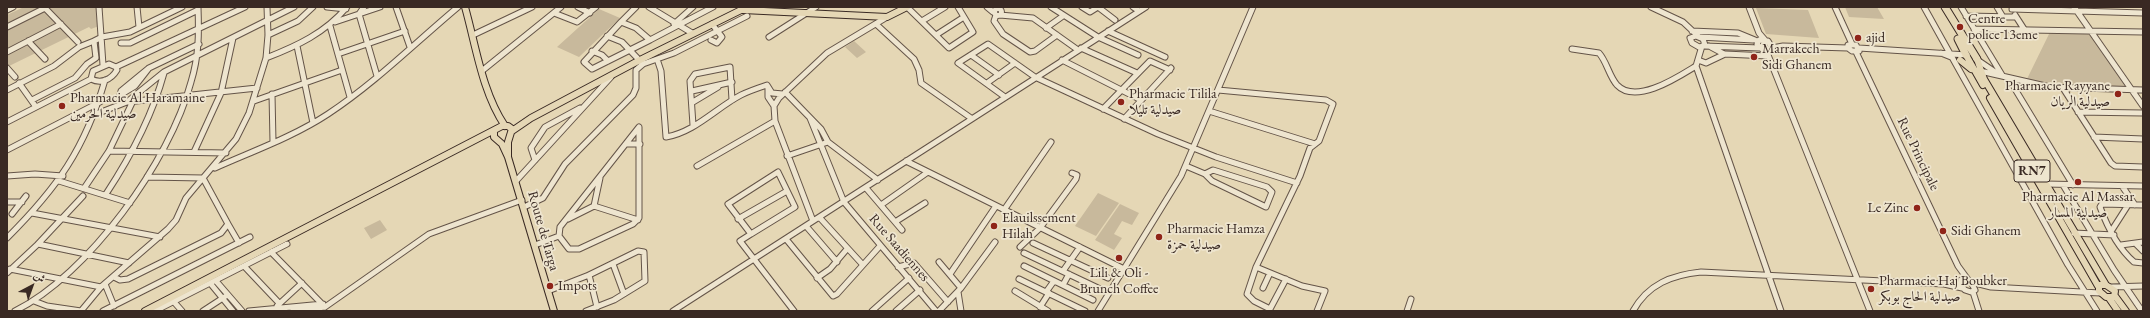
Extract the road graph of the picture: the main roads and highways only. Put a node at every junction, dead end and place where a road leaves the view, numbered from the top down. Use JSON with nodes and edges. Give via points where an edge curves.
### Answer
{"nodes":[{"id":1,"x":465,"y":7,"type":"edge"},
{"id":2,"x":751,"y":7,"type":"edge"},
{"id":3,"x":907,"y":7,"type":"edge"},
{"id":4,"x":1940,"y":7,"type":"edge"},
{"id":5,"x":1945,"y":7,"type":"edge"},
{"id":6,"x":740,"y":9,"type":"edge"},
{"id":7,"x":766,"y":10,"type":"edge"},
{"id":8,"x":692,"y":33,"type":"junction"},
{"id":9,"x":1966,"y":55,"type":"joint"},
{"id":10,"x":1977,"y":59,"type":"joint"},
{"id":11,"x":1960,"y":60,"type":"road end"},
{"id":12,"x":1978,"y":72,"type":"junction"},
{"id":13,"x":497,"y":115,"type":"junction"},
{"id":14,"x":495,"y":130,"type":"junction"},
{"id":15,"x":509,"y":130,"type":"junction"},
{"id":16,"x":497,"y":139,"type":"junction"},
{"id":17,"x":468,"y":145,"type":"junction"},
{"id":18,"x":508,"y":157,"type":"junction"},
{"id":19,"x":2108,"y":286,"type":"junction"},
{"id":20,"x":2099,"y":289,"type":"junction"},
{"id":21,"x":2113,"y":296,"type":"junction"},
{"id":22,"x":145,"y":311,"type":"edge"},
{"id":23,"x":554,"y":311,"type":"edge"},
{"id":24,"x":2118,"y":311,"type":"edge"},
{"id":25,"x":2126,"y":311,"type":"edge"}],
"edges":[{"from":1,"to":13,"type":"main road"},
{"from":2,"to":6,"type":"main road"},
{"from":2,"to":7,"type":"main road"},
{"from":3,"to":7,"type":"main road","via":[[887,17]]},
{"from":4,"to":9,"type":"highway","number":"RN7"},
{"from":5,"to":10,"type":"highway","number":"RN7"},
{"from":6,"to":7,"type":"main road"},
{"from":6,"to":8,"type":"main road"},
{"from":6,"to":8,"type":"main road"},
{"from":8,"to":15,"type":"main road","via":[[642,62]]},
{"from":9,"to":12,"type":"main road","number":"RN7","via":[[1971,66]]},
{"from":10,"to":12,"type":"main road","number":"RN7"},
{"from":11,"to":12,"type":"main road"},
{"from":12,"to":19,"type":"main road","number":"RN7"},
{"from":12,"to":20,"type":"main road","number":"RN7"},
{"from":13,"to":14,"type":"main road","via":[[498,123]]},
{"from":13,"to":15,"type":"main road"},
{"from":14,"to":15,"type":"main road"},
{"from":14,"to":16,"type":"main road","via":[[493,135]]},
{"from":14,"to":17,"type":"main road"},
{"from":15,"to":16,"type":"main road"},
{"from":15,"to":18,"type":"main road","name":"Route de Targa"},
{"from":16,"to":17,"type":"main road"},
{"from":16,"to":18,"type":"main road","name":"Route de Targa"},
{"from":17,"to":22,"type":"main road"},
{"from":18,"to":23,"type":"main road","name":"Route de Targa"},
{"from":19,"to":20,"type":"main road"},
{"from":19,"to":21,"type":"main road","number":"RN7"},
{"from":20,"to":21,"type":"main road","number":"RN7"},
{"from":21,"to":24,"type":"main road","number":"RN7"},
{"from":21,"to":25,"type":"main road","number":"RN7"}]}
